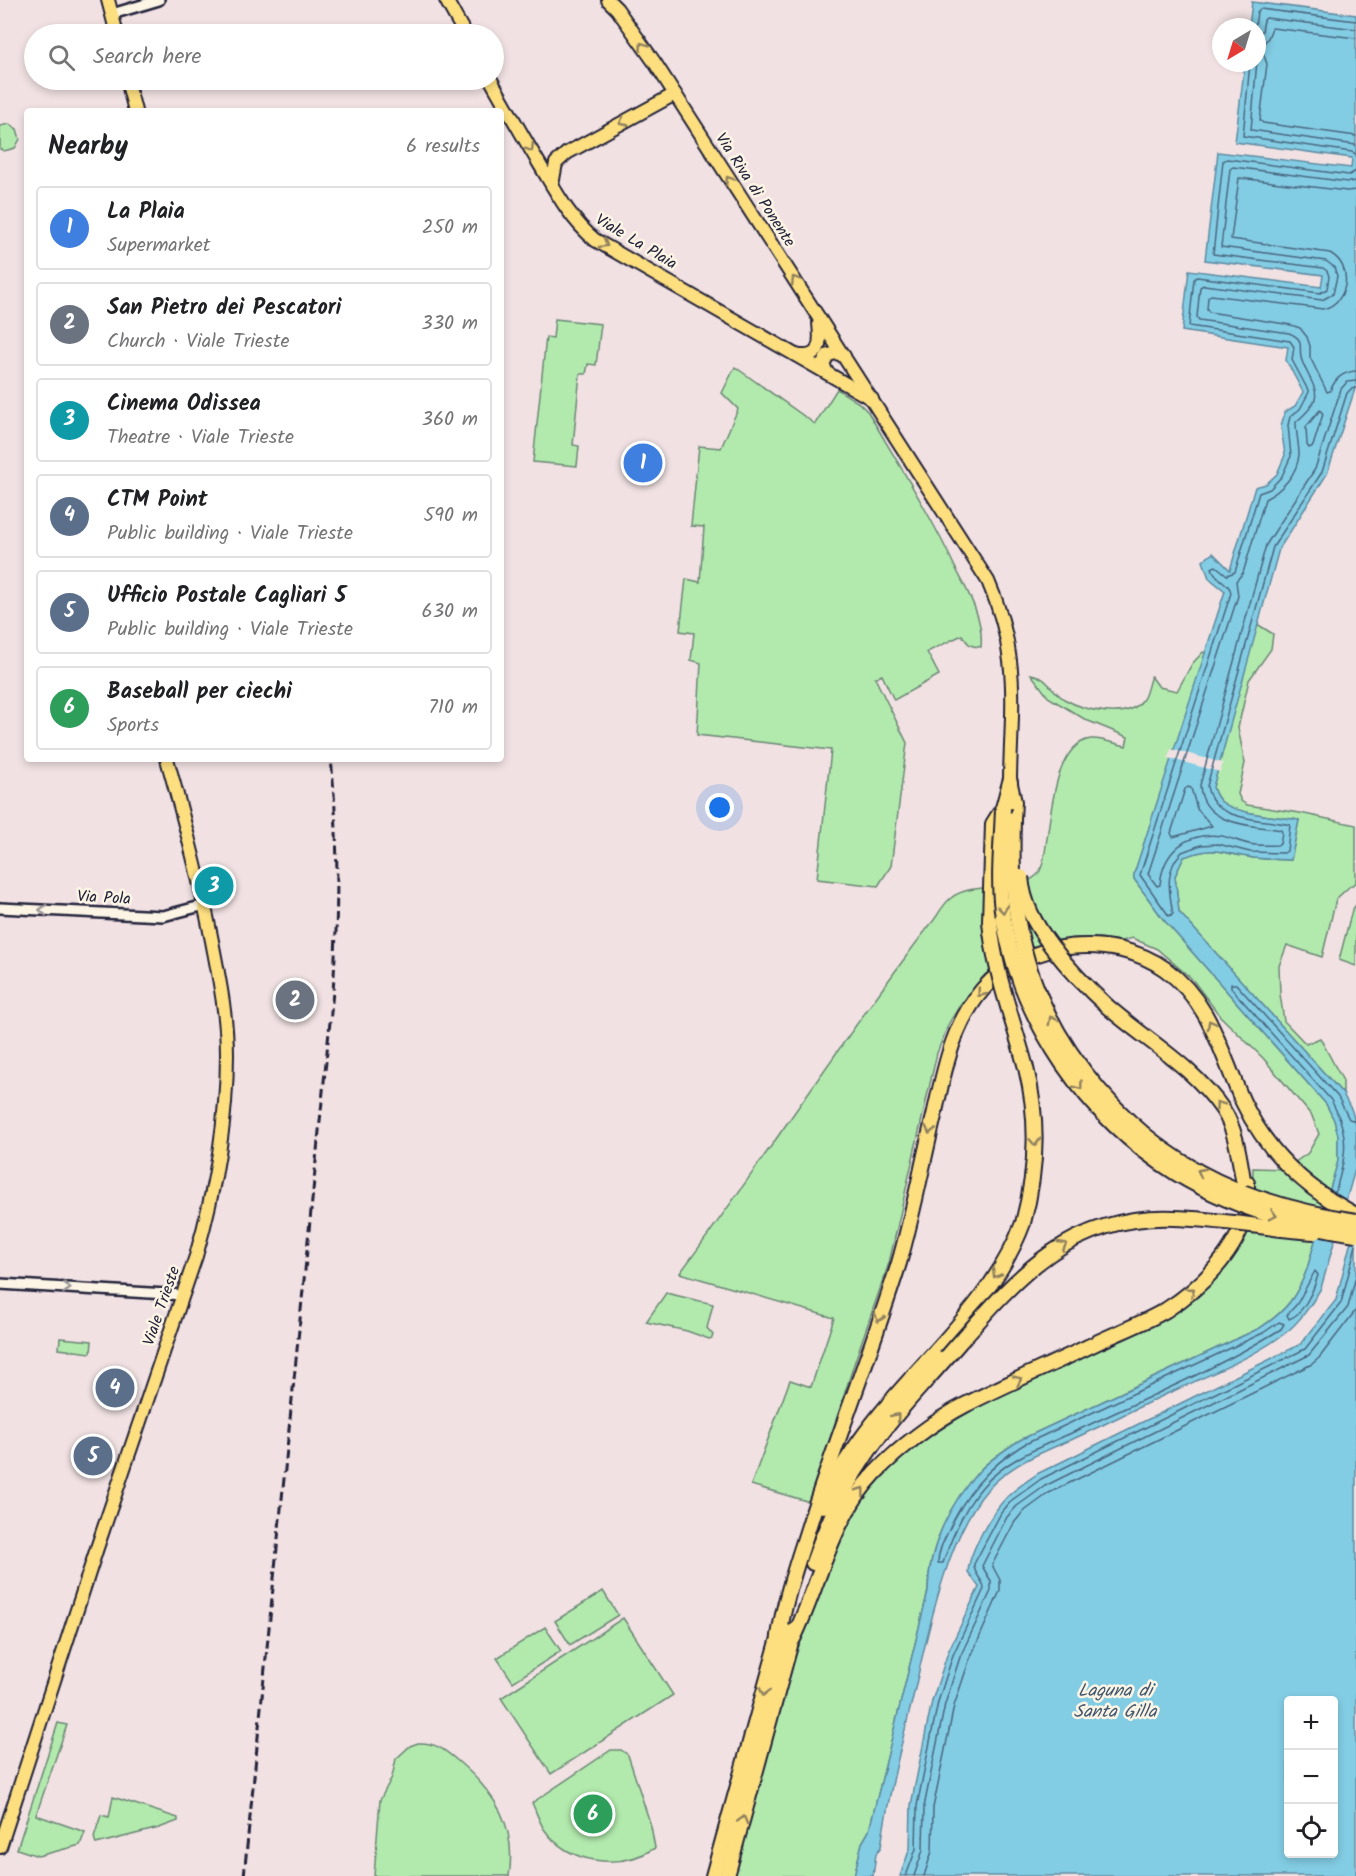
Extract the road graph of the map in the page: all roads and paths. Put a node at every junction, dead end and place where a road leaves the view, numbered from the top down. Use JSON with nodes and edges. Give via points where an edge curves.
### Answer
{"nodes":[{"id":1,"x":108,"y":0,"type":"edge"},
{"id":2,"x":159,"y":0,"type":"edge"},
{"id":3,"x":446,"y":0,"type":"edge"},
{"id":4,"x":608,"y":0,"type":"edge"},
{"id":5,"x":112,"y":14,"type":"junction"},
{"id":6,"x":114,"y":24,"type":"edge"},
{"id":7,"x":459,"y":24,"type":"edge"},
{"id":8,"x":130,"y":90,"type":"edge"},
{"id":9,"x":497,"y":90,"type":"edge"},
{"id":10,"x":675,"y":94,"type":"junction"},
{"id":11,"x":134,"y":108,"type":"edge"},
{"id":12,"x":552,"y":185,"type":"junction"},
{"id":13,"x":818,"y":315,"type":"junction"},
{"id":14,"x":792,"y":354,"type":"junction"},
{"id":15,"x":844,"y":356,"type":"junction"},
{"id":16,"x":827,"y":373,"type":"junction"},
{"id":17,"x":873,"y":400,"type":"junction"},
{"id":18,"x":170,"y":762,"type":"edge"},
{"id":19,"x":1010,"y":782,"type":"junction"},
{"id":20,"x":1003,"y":808,"type":"junction"},
{"id":21,"x":1013,"y":819,"type":"junction"},
{"id":22,"x":205,"y":905,"type":"junction"},
{"id":23,"x":0,"y":908,"type":"edge"},
{"id":24,"x":1356,"y":1215,"type":"edge"},
{"id":25,"x":1356,"y":1221,"type":"edge"},
{"id":26,"x":1351,"y":1233,"type":"edge"},
{"id":27,"x":0,"y":1284,"type":"edge"},
{"id":28,"x":183,"y":1296,"type":"junction"},
{"id":29,"x":786,"y":1637,"type":"junction"},
{"id":30,"x":0,"y":1847,"type":"edge"},
{"id":31,"x":713,"y":1876,"type":"edge"},
{"id":32,"x":727,"y":1876,"type":"edge"}],
"edges":[{"from":1,"to":5,"type":"main road"},
{"from":2,"to":5,"type":"street"},
{"from":3,"to":7,"type":"main road"},
{"from":10,"to":4,"type":"main road","name":"Via Riva di Ponente","one_way":true},
{"from":5,"to":6,"type":"main road"},
{"from":8,"to":11,"type":"main road"},
{"from":9,"to":12,"type":"main road","name":"Viale La Plaia","one_way":true},
{"from":10,"to":12,"type":"main road","one_way":true,"via":[[567,153],[556,163]]},
{"from":13,"to":10,"type":"main road","name":"Via Riva di Ponente","one_way":true},
{"from":12,"to":14,"type":"main road","name":"Viale La Plaia","one_way":true,"via":[[569,213],[595,240]]},
{"from":13,"to":14,"type":"main road","via":[[818,348],[807,356]]},
{"from":13,"to":15,"type":"main road","name":"Via Riva di Ponente"},
{"from":14,"to":16,"type":"main road","name":"Viale La Plaia"},
{"from":15,"to":16,"type":"main road","via":[[828,356],[823,364]]},
{"from":15,"to":17,"type":"main road","name":"Via Riva di Ponente"},
{"from":16,"to":17,"type":"main road","name":"Viale La Plaia"},
{"from":17,"to":19,"type":"main road","name":"Via Riva di Ponente","via":[[995,598],[1011,663]]},
{"from":18,"to":22,"type":"main road","name":"Viale Trieste"},
{"from":19,"to":20,"type":"highway"},
{"from":19,"to":21,"type":"highway"},
{"from":20,"to":26,"type":"highway","one_way":true,"bridge":true,"via":[[1000,885],[1009,944],[1039,1024],[1082,1091],[1140,1148],[1177,1174],[1265,1213]]},
{"from":20,"to":29,"type":"highway","one_way":true,"bridge":true,"via":[[993,824],[990,921],[996,965],[1026,1071],[1034,1117],[1036,1149],[1023,1222],[990,1284],[846,1461],[825,1499]]},
{"from":25,"to":21,"type":"highway","one_way":true,"bridge":true,"via":[[1271,1202],[1203,1174],[1151,1140],[1093,1083],[1050,1017],[1021,938],[1014,890]]},
{"from":29,"to":21,"type":"highway","one_way":true,"bridge":true,"via":[[801,1622],[836,1533],[874,1474],[912,1440],[963,1406],[1166,1310],[1197,1287],[1220,1262],[1240,1230],[1247,1208],[1247,1183],[1235,1137],[1210,1093],[1194,1074],[1108,1007],[1069,969],[1039,929],[1022,887],[1019,837]]},
{"from":22,"to":23,"type":"street","name":"Via Pola","one_way":true,"via":[[163,916]]},
{"from":22,"to":28,"type":"main road","name":"Viale Trieste","via":[[223,998],[225,1094],[207,1220]]},
{"from":24,"to":29,"type":"highway","one_way":true,"via":[[1310,1187],[1259,1131],[1215,1031],[1192,995],[1163,967],[1110,947],[1066,946],[1043,952],[994,978],[961,1021],[944,1073],[899,1262],[813,1512],[782,1616]]},
{"from":29,"to":26,"type":"highway","one_way":true,"bridge":true,"via":[[823,1535],[866,1453],[1015,1281],[1041,1259],[1067,1242],[1101,1228],[1137,1220],[1172,1218]]},
{"from":27,"to":28,"type":"street","one_way":true},
{"from":28,"to":30,"type":"main road","name":"Viale Trieste"},
{"from":29,"to":31,"type":"highway","one_way":true},
{"from":32,"to":29,"type":"highway","one_way":true}]}
